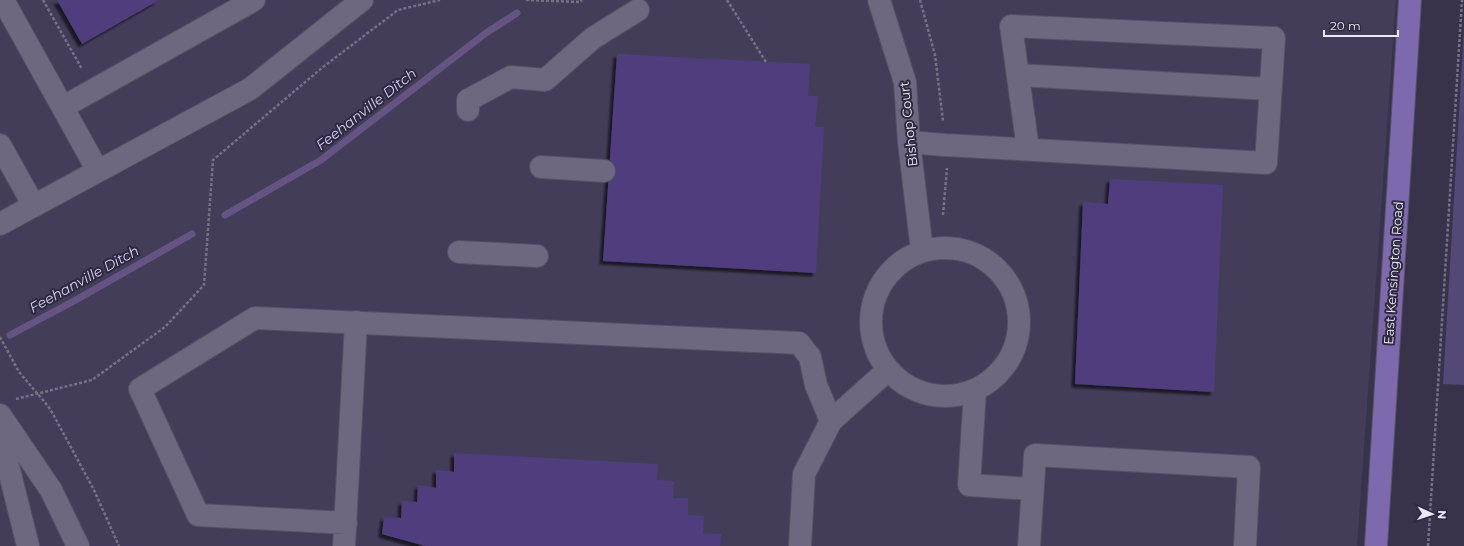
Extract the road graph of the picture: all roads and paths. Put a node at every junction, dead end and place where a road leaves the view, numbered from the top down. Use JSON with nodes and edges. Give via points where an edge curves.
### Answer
{"nodes":[{"id":1,"x":3,"y":0,"type":"edge"},
{"id":2,"x":44,"y":0,"type":"edge"},
{"id":3,"x":254,"y":0,"type":"edge"},
{"id":4,"x":362,"y":0,"type":"edge"},
{"id":5,"x":440,"y":0,"type":"edge"},
{"id":6,"x":526,"y":0,"type":"edge"},
{"id":7,"x":582,"y":0,"type":"edge"},
{"id":8,"x":727,"y":0,"type":"edge"},
{"id":9,"x":879,"y":0,"type":"edge"},
{"id":10,"x":1410,"y":0,"type":"edge"},
{"id":11,"x":1462,"y":0,"type":"edge"},
{"id":12,"x":638,"y":10,"type":"dead end"},
{"id":13,"x":766,"y":62,"type":"dead end"},
{"id":14,"x":1018,"y":75,"type":"junction"},
{"id":15,"x":1270,"y":89,"type":"junction"},
{"id":16,"x":94,"y":90,"type":"junction"},
{"id":17,"x":63,"y":107,"type":"junction"},
{"id":18,"x":468,"y":110,"type":"dead end"},
{"id":19,"x":909,"y":142,"type":"junction"},
{"id":20,"x":0,"y":145,"type":"edge"},
{"id":21,"x":1028,"y":149,"type":"junction"},
{"id":22,"x":541,"y":167,"type":"dead end"},
{"id":23,"x":98,"y":171,"type":"junction"},
{"id":24,"x":604,"y":171,"type":"dead end"},
{"id":25,"x":34,"y":206,"type":"junction"},
{"id":26,"x":0,"y":224,"type":"edge"},
{"id":27,"x":922,"y":251,"type":"junction"},
{"id":28,"x":459,"y":252,"type":"dead end"},
{"id":29,"x":537,"y":256,"type":"dead end"},
{"id":30,"x":356,"y":322,"type":"junction"},
{"id":31,"x":0,"y":338,"type":"edge"},
{"id":32,"x":888,"y":370,"type":"junction"},
{"id":33,"x":974,"y":391,"type":"junction"},
{"id":34,"x":37,"y":394,"type":"junction"},
{"id":35,"x":15,"y":399,"type":"dead end"},
{"id":36,"x":0,"y":415,"type":"edge"},
{"id":37,"x":831,"y":421,"type":"junction"},
{"id":38,"x":0,"y":434,"type":"edge"},
{"id":39,"x":1032,"y":489,"type":"junction"},
{"id":40,"x":346,"y":523,"type":"junction"},
{"id":41,"x":28,"y":546,"type":"edge"},
{"id":42,"x":78,"y":546,"type":"edge"},
{"id":43,"x":119,"y":546,"type":"edge"},
{"id":44,"x":344,"y":546,"type":"edge"},
{"id":45,"x":800,"y":546,"type":"edge"},
{"id":46,"x":1029,"y":546,"type":"edge"},
{"id":47,"x":1245,"y":546,"type":"edge"},
{"id":48,"x":1376,"y":546,"type":"edge"},
{"id":49,"x":1428,"y":546,"type":"edge"}],
"edges":[{"from":1,"to":17,"type":"street"},
{"from":2,"to":16,"type":"path"},
{"from":3,"to":16,"type":"street"},
{"from":4,"to":23,"type":"street","via":[[250,89]]},
{"from":5,"to":34,"type":"path","via":[[398,10],[323,67],[213,160],[204,285],[165,327],[92,380]]},
{"from":6,"to":7,"type":"path"},
{"from":8,"to":13,"type":"path"},
{"from":9,"to":19,"type":"street","name":"Bishop Court","via":[[905,82]]},
{"from":10,"to":48,"type":"main road","name":"East Kensington Road"},
{"from":11,"to":49,"type":"path"},
{"from":12,"to":18,"type":"street","via":[[593,38],[545,80],[511,78],[468,100]]},
{"from":14,"to":15,"type":"street"},
{"from":14,"to":15,"type":"street","via":[[1011,26],[1274,38]]},
{"from":14,"to":21,"type":"street"},
{"from":15,"to":21,"type":"street","via":[[1266,163]]},
{"from":16,"to":17,"type":"street"},
{"from":17,"to":23,"type":"street"},
{"from":19,"to":21,"type":"street"},
{"from":19,"to":27,"type":"street","name":"Bishop Court"},
{"from":20,"to":25,"type":"street"},
{"from":22,"to":24,"type":"street"},
{"from":23,"to":25,"type":"street"},
{"from":25,"to":26,"type":"street"},
{"from":27,"to":32,"type":"street","via":[[901,262],[884,280],[874,301],[871,325],[876,349]]},
{"from":27,"to":33,"type":"street","via":[[943,247],[969,251],[991,263],[1008,282],[1018,306],[1019,332],[1012,356],[996,377]]},
{"from":28,"to":29,"type":"street"},
{"from":30,"to":37,"type":"street","via":[[799,343],[810,357],[816,385]]},
{"from":30,"to":40,"type":"street"},
{"from":30,"to":40,"type":"street","via":[[255,318],[140,389],[198,515]]},
{"from":31,"to":34,"type":"path","via":[[19,372]]},
{"from":32,"to":33,"type":"street","via":[[906,386],[928,395],[952,396]]},
{"from":32,"to":37,"type":"street"},
{"from":33,"to":39,"type":"street","via":[[969,485]]},
{"from":34,"to":35,"type":"path"},
{"from":34,"to":43,"type":"path","via":[[48,406],[83,468]]},
{"from":36,"to":42,"type":"street","via":[[51,490]]},
{"from":37,"to":45,"type":"street","via":[[804,474]]},
{"from":38,"to":41,"type":"street"},
{"from":39,"to":46,"type":"street"},
{"from":39,"to":47,"type":"street","via":[[1035,454],[1249,467]]},
{"from":40,"to":44,"type":"street"}]}
